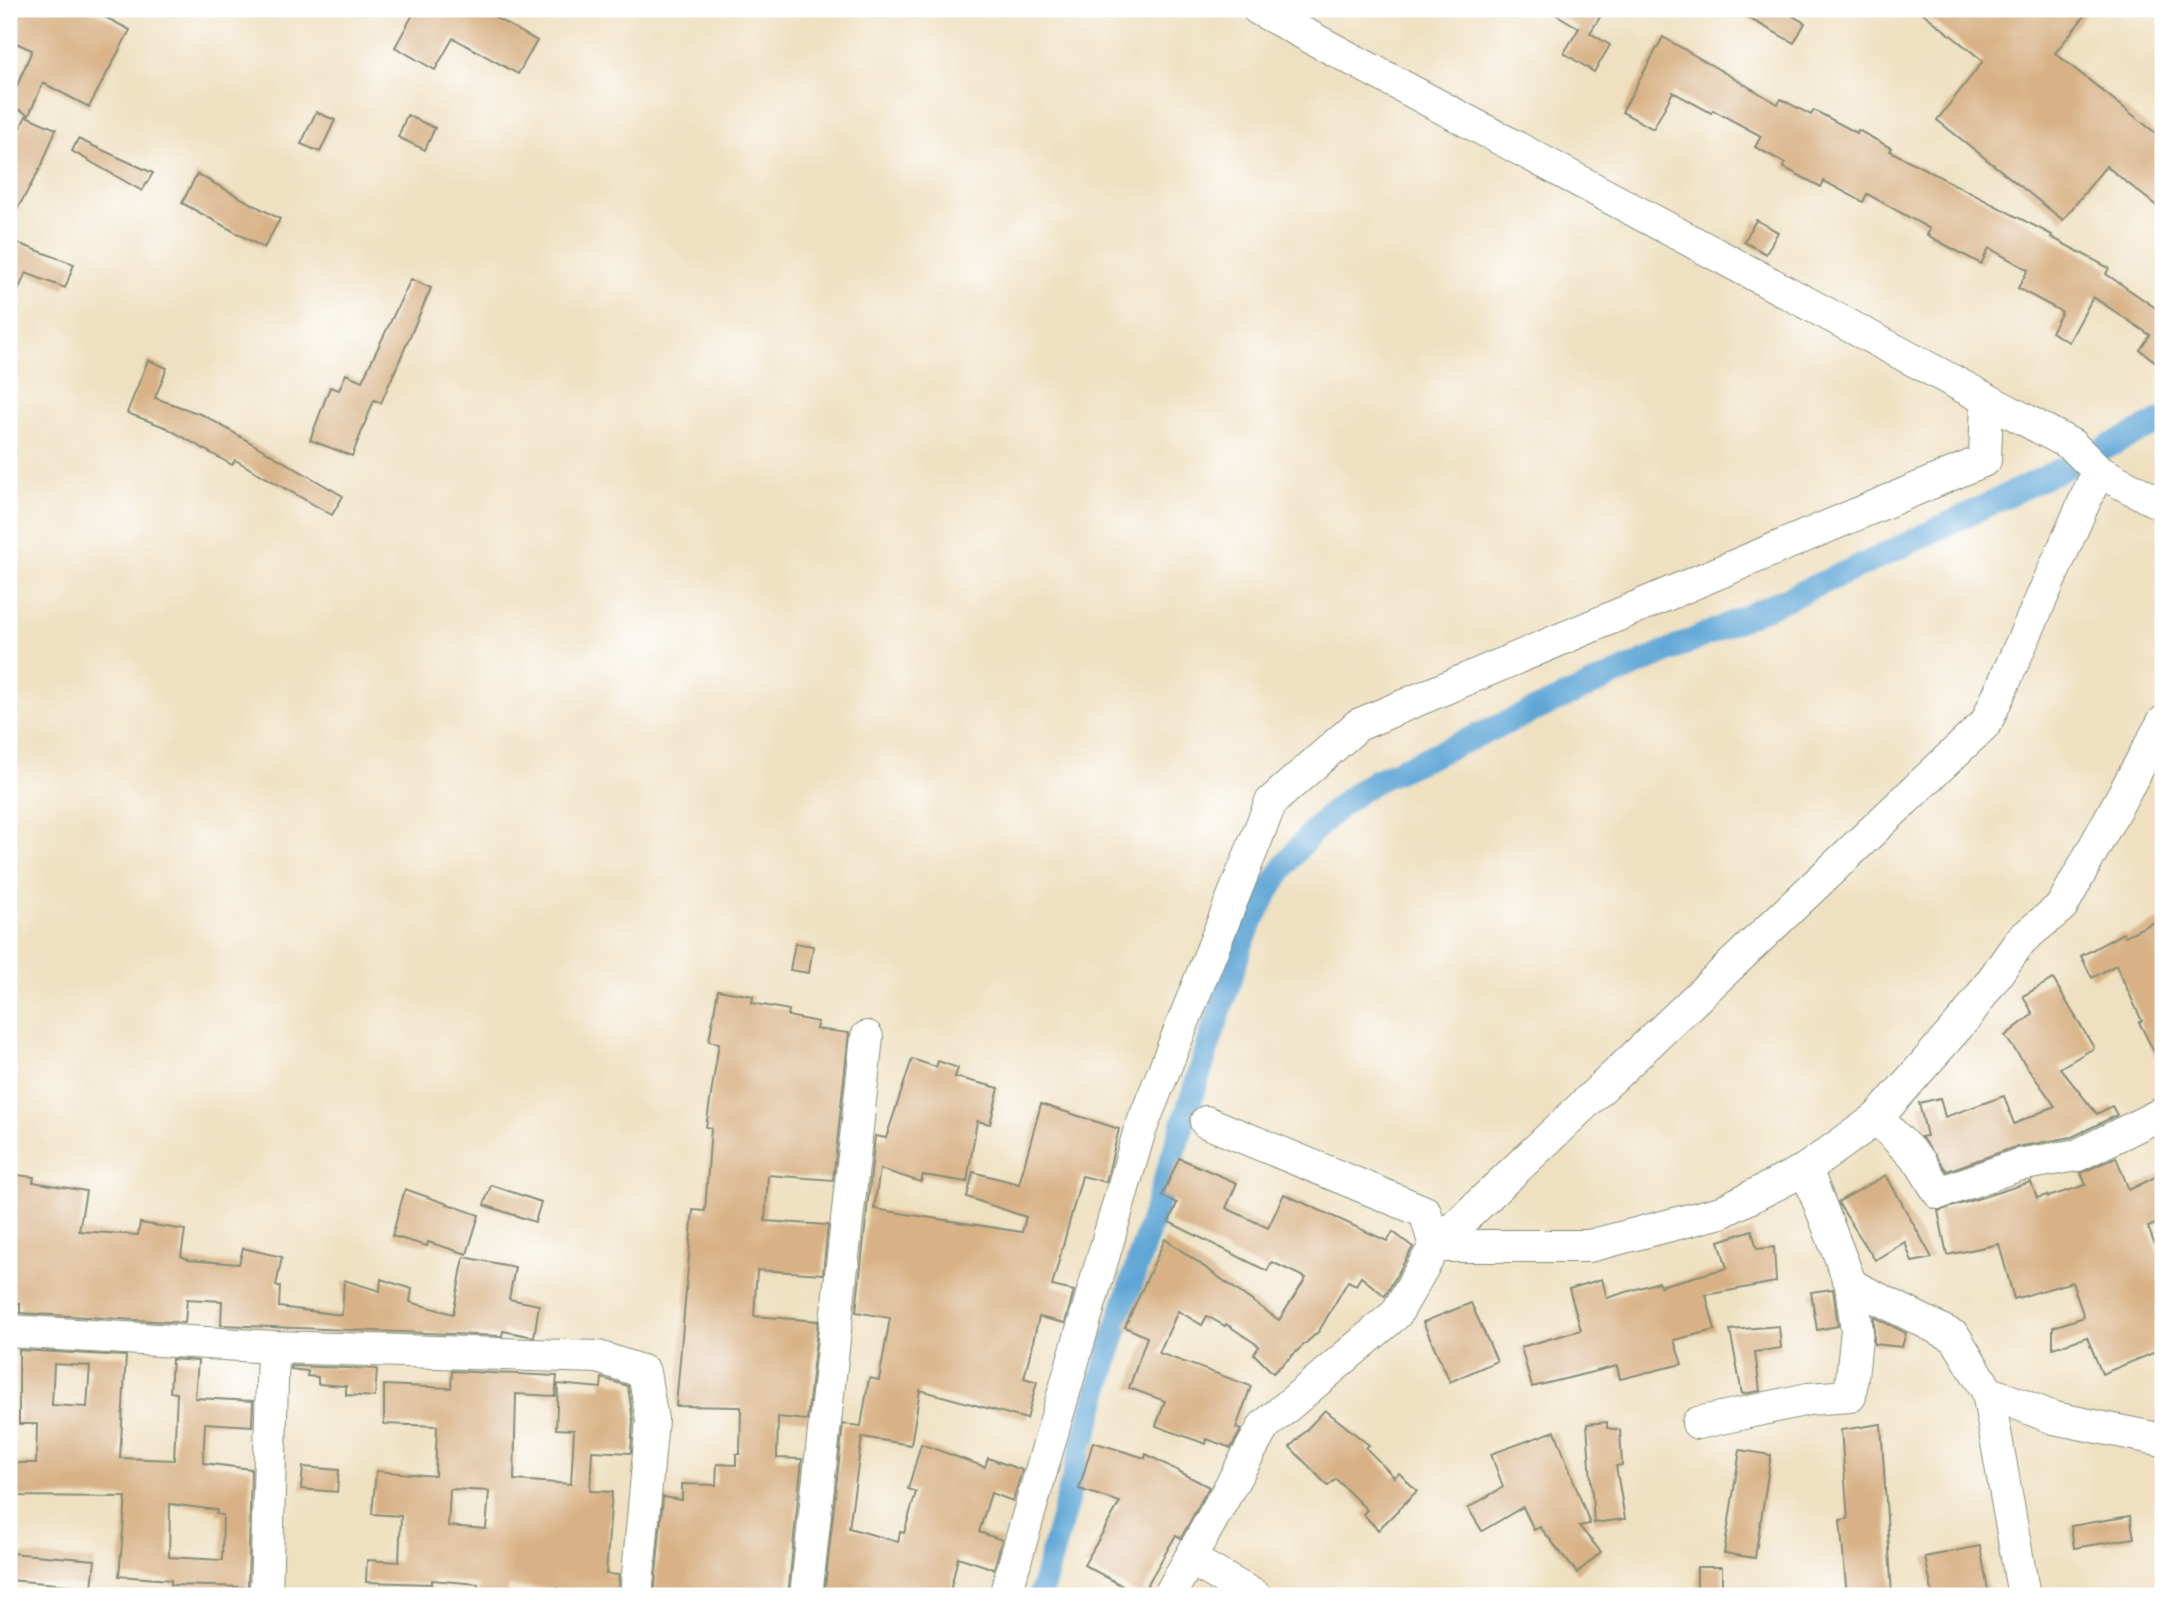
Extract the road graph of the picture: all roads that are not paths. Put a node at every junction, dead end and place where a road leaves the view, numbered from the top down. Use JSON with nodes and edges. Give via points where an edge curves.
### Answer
{"nodes":[{"id":1,"x":1258,"y":9,"type":"edge"},
{"id":2,"x":1987,"y":400,"type":"junction"},
{"id":3,"x":2098,"y":471,"type":"junction"},
{"id":4,"x":2163,"y":505,"type":"edge"},
{"id":5,"x":2163,"y":722,"type":"edge"},
{"id":6,"x":867,"y":1037,"type":"dead end"},
{"id":7,"x":2163,"y":1113,"type":"edge"},
{"id":8,"x":1877,"y":1118,"type":"junction"},
{"id":9,"x":1206,"y":1122,"type":"dead end"},
{"id":10,"x":1806,"y":1170,"type":"junction"},
{"id":11,"x":1435,"y":1246,"type":"junction"},
{"id":12,"x":1851,"y":1285,"type":"junction"},
{"id":13,"x":9,"y":1331,"type":"edge"},
{"id":14,"x":273,"y":1347,"type":"junction"},
{"id":15,"x":1988,"y":1392,"type":"junction"},
{"id":16,"x":1698,"y":1423,"type":"dead end"},
{"id":17,"x":2163,"y":1440,"type":"edge"},
{"id":18,"x":1189,"y":1559,"type":"junction"},
{"id":19,"x":266,"y":1596,"type":"edge"},
{"id":20,"x":636,"y":1596,"type":"edge"},
{"id":21,"x":806,"y":1596,"type":"edge"},
{"id":22,"x":1005,"y":1596,"type":"edge"},
{"id":23,"x":1169,"y":1596,"type":"edge"},
{"id":24,"x":1255,"y":1596,"type":"edge"},
{"id":25,"x":2024,"y":1596,"type":"edge"}],
"edges":[{"from":1,"to":2,"type":"street"},
{"from":2,"to":3,"type":"street","via":[[2072,445]]},
{"from":2,"to":22,"type":"street","via":[[1985,460],[1357,725],[1271,802],[1139,1133]]},
{"from":3,"to":4,"type":"street"},
{"from":3,"to":11,"type":"street","via":[[1986,723]]},
{"from":5,"to":8,"type":"street","via":[[2062,906],[2021,940],[1966,1017]]},
{"from":6,"to":21,"type":"street"},
{"from":7,"to":8,"type":"street","via":[[2078,1155],[2018,1165],[1939,1193],[1920,1162]]},
{"from":8,"to":10,"type":"street"},
{"from":9,"to":11,"type":"street","via":[[1425,1212]]},
{"from":10,"to":11,"type":"street","via":[[1721,1212],[1589,1246]]},
{"from":10,"to":12,"type":"street"},
{"from":11,"to":18,"type":"street","via":[[1396,1314],[1264,1426]]},
{"from":12,"to":15,"type":"street","via":[[1955,1337]]},
{"from":12,"to":16,"type":"street","via":[[1857,1330],[1850,1396],[1808,1399]]},
{"from":13,"to":14,"type":"street"},
{"from":14,"to":19,"type":"street"},
{"from":14,"to":20,"type":"street","via":[[598,1357],[643,1372],[652,1420]]},
{"from":15,"to":17,"type":"street","via":[[2054,1418]]},
{"from":15,"to":25,"type":"street"},
{"from":18,"to":23,"type":"street"},
{"from":18,"to":24,"type":"street"}]}
